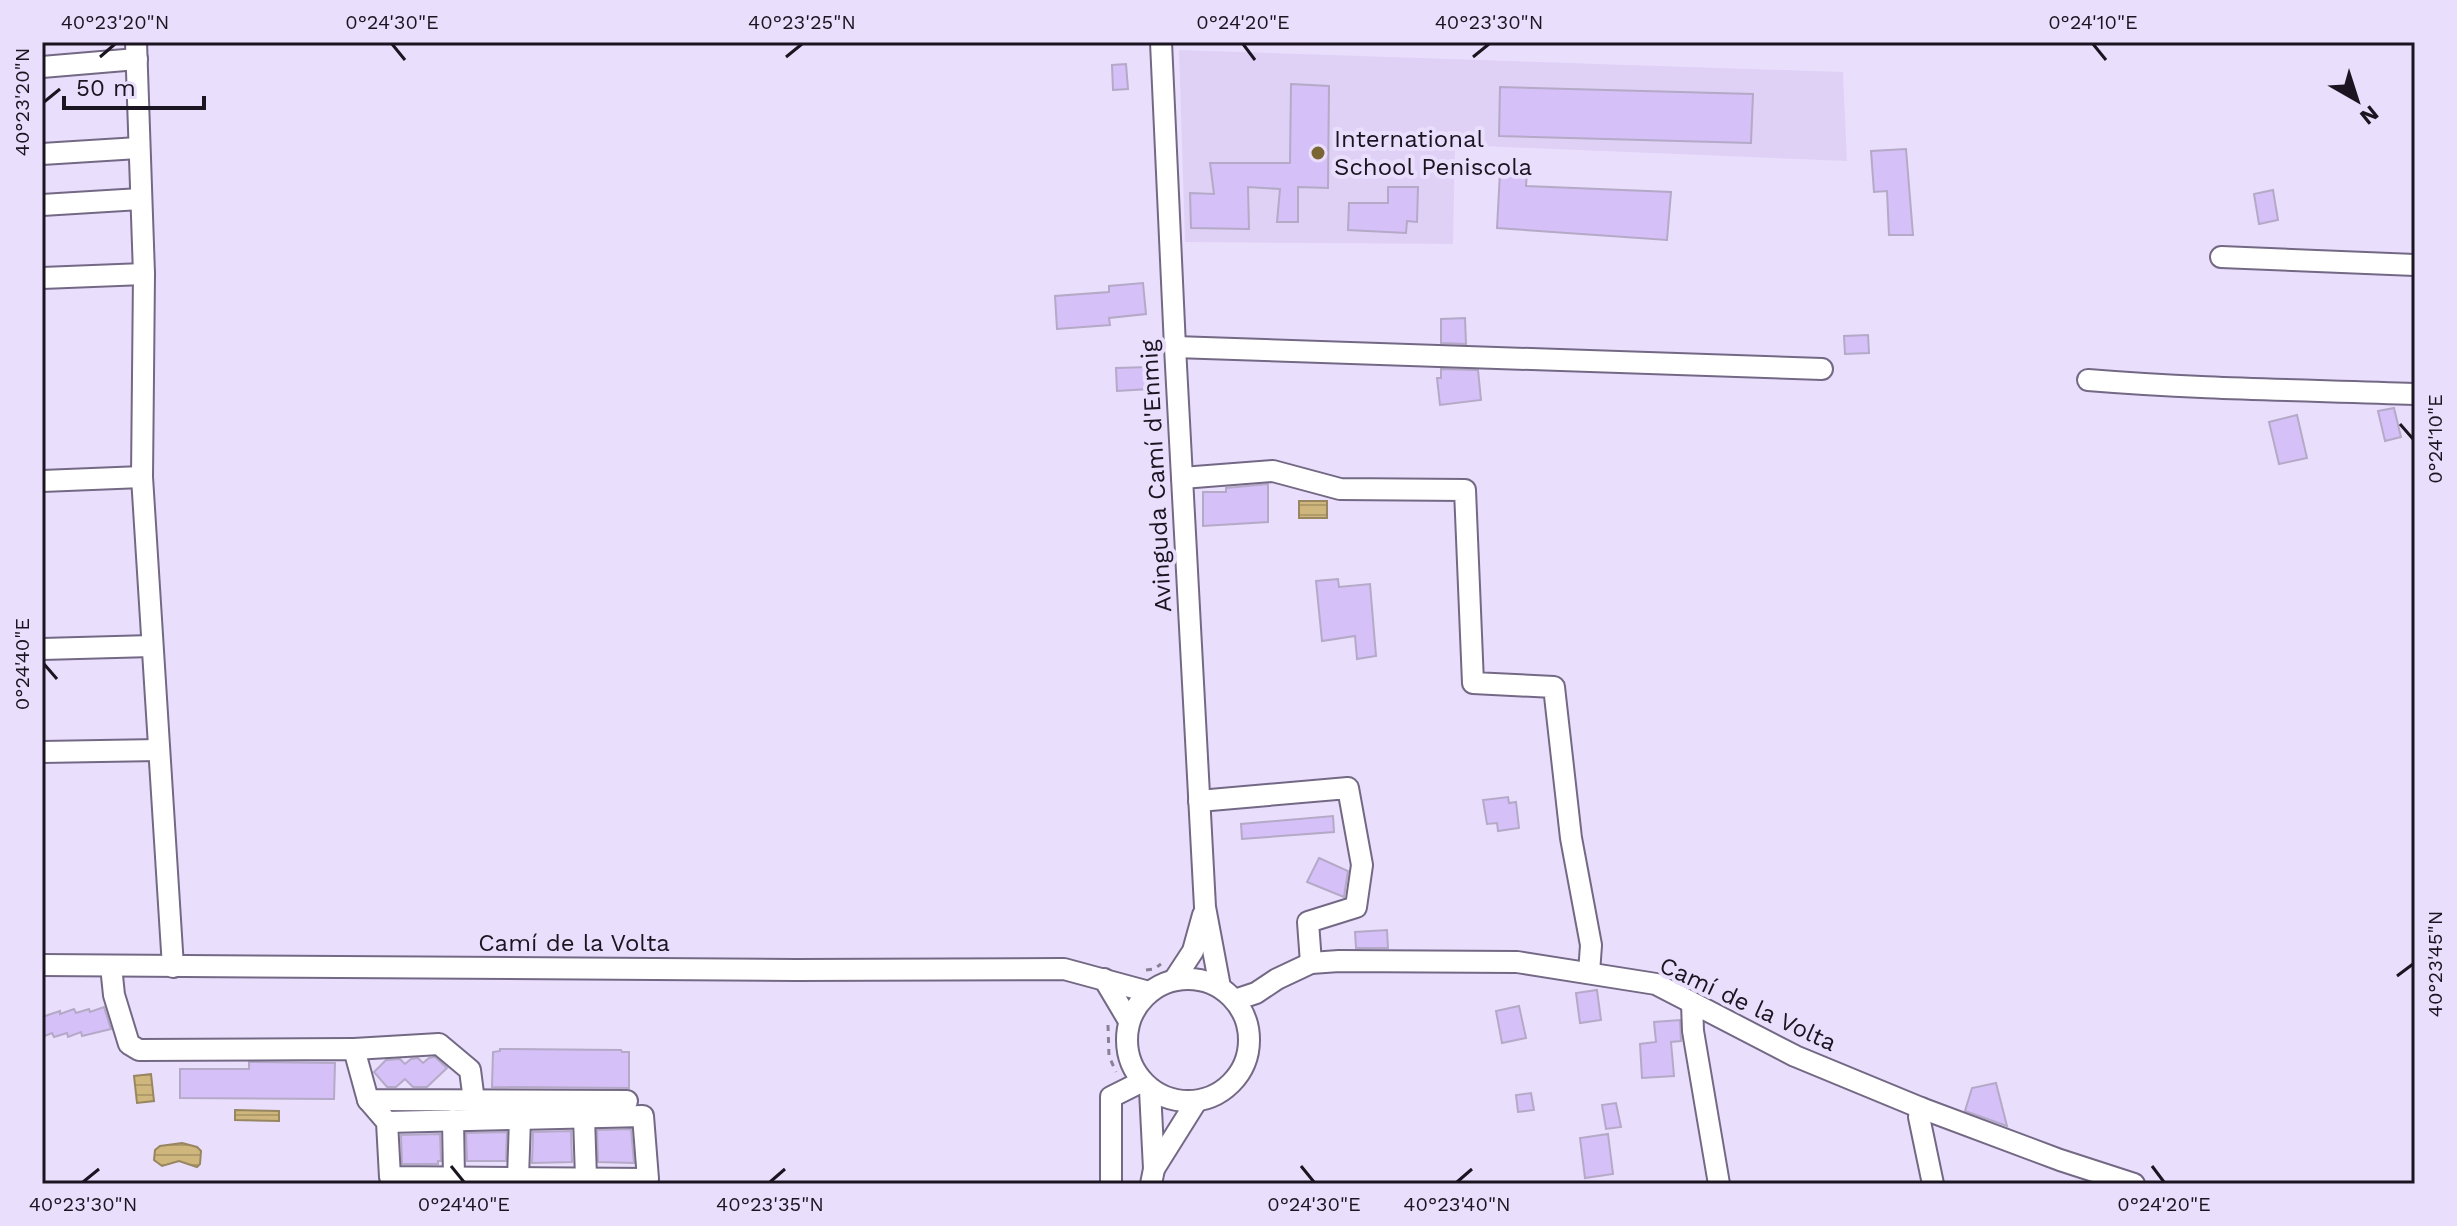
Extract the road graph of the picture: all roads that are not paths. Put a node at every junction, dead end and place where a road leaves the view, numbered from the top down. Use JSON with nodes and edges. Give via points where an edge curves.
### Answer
{"nodes":[{"id":1,"x":1161,"y":42,"type":"edge"},
{"id":2,"x":136,"y":50,"type":"edge"},
{"id":3,"x":42,"y":67,"type":"edge"},
{"id":4,"x":138,"y":148,"type":"junction"},
{"id":5,"x":42,"y":154,"type":"edge"},
{"id":6,"x":140,"y":199,"type":"junction"},
{"id":7,"x":42,"y":205,"type":"edge"},
{"id":8,"x":2221,"y":257,"type":"dead end"},
{"id":9,"x":2415,"y":265,"type":"edge"},
{"id":10,"x":144,"y":274,"type":"junction"},
{"id":11,"x":42,"y":278,"type":"edge"},
{"id":12,"x":1175,"y":347,"type":"junction"},
{"id":13,"x":1822,"y":369,"type":"dead end"},
{"id":14,"x":2088,"y":380,"type":"dead end"},
{"id":15,"x":2415,"y":394,"type":"edge"},
{"id":16,"x":142,"y":477,"type":"junction"},
{"id":17,"x":1182,"y":478,"type":"junction"},
{"id":18,"x":42,"y":481,"type":"edge"},
{"id":19,"x":152,"y":646,"type":"junction"},
{"id":20,"x":42,"y":649,"type":"edge"},
{"id":21,"x":159,"y":750,"type":"junction"},
{"id":22,"x":42,"y":752,"type":"edge"},
{"id":23,"x":1199,"y":801,"type":"junction"},
{"id":24,"x":1205,"y":907,"type":"junction"},
{"id":25,"x":1311,"y":963,"type":"junction"},
{"id":26,"x":42,"y":965,"type":"edge"},
{"id":27,"x":111,"y":966,"type":"junction"},
{"id":28,"x":173,"y":967,"type":"junction"},
{"id":29,"x":1170,"y":971,"type":"junction"},
{"id":30,"x":1589,"y":973,"type":"junction"},
{"id":31,"x":1104,"y":979,"type":"junction"},
{"id":32,"x":1277,"y":979,"type":"junction"},
{"id":33,"x":1149,"y":992,"type":"junction"},
{"id":34,"x":1228,"y":993,"type":"junction"},
{"id":35,"x":1692,"y":1003,"type":"junction"},
{"id":36,"x":1129,"y":1021,"type":"junction"},
{"id":37,"x":1248,"y":1022,"type":"junction"},
{"id":38,"x":354,"y":1049,"type":"junction"},
{"id":39,"x":1139,"y":1087,"type":"junction"},
{"id":40,"x":368,"y":1100,"type":"junction"},
{"id":41,"x":474,"y":1101,"type":"junction"},
{"id":42,"x":627,"y":1101,"type":"dead end"},
{"id":43,"x":1196,"y":1102,"type":"junction"},
{"id":44,"x":1921,"y":1108,"type":"junction"},
{"id":45,"x":584,"y":1117,"type":"junction"},
{"id":46,"x":520,"y":1119,"type":"junction"},
{"id":47,"x":453,"y":1120,"type":"junction"},
{"id":48,"x":387,"y":1122,"type":"junction"},
{"id":49,"x":1153,"y":1177,"type":"edge"},
{"id":50,"x":454,"y":1178,"type":"junction"},
{"id":51,"x":518,"y":1178,"type":"junction"},
{"id":52,"x":586,"y":1178,"type":"junction"},
{"id":53,"x":1111,"y":1184,"type":"edge"},
{"id":54,"x":1719,"y":1184,"type":"edge"},
{"id":55,"x":1933,"y":1184,"type":"edge"},
{"id":56,"x":2134,"y":1184,"type":"edge"}],
"edges":[{"from":1,"to":12,"type":"street","name":"Avinguda Camí d'Enmig"},
{"from":2,"to":3,"type":"street"},
{"from":2,"to":4,"type":"street"},
{"from":4,"to":5,"type":"street"},
{"from":4,"to":6,"type":"street"},
{"from":6,"to":7,"type":"street"},
{"from":6,"to":10,"type":"street"},
{"from":8,"to":9,"type":"street"},
{"from":10,"to":11,"type":"street"},
{"from":10,"to":16,"type":"street"},
{"from":12,"to":13,"type":"street"},
{"from":12,"to":17,"type":"street","name":"Avinguda Camí d'Enmig"},
{"from":14,"to":15,"type":"street"},
{"from":16,"to":18,"type":"street"},
{"from":16,"to":19,"type":"street"},
{"from":17,"to":23,"type":"street","name":"Avinguda Camí d'Enmig"},
{"from":17,"to":30,"type":"street","via":[[1273,471],[1340,489],[1465,490],[1473,683],[1554,687],[1571,838],[1591,945]]},
{"from":19,"to":20,"type":"street"},
{"from":19,"to":21,"type":"street"},
{"from":21,"to":22,"type":"street"},
{"from":21,"to":28,"type":"street"},
{"from":23,"to":24,"type":"street","name":"Avinguda Camí d'Enmig"},
{"from":23,"to":25,"type":"street","via":[[1348,788],[1362,865],[1356,907],[1308,922]]},
{"from":24,"to":29,"type":"street","name":"Avinguda Camí d'Enmig","via":[[1193,951]]},
{"from":24,"to":34,"type":"street","name":"Avinguda Camí d'Enmig"},
{"from":25,"to":30,"type":"street","name":"Camí de la Volta","via":[[1517,962]]},
{"from":25,"to":32,"type":"street","name":"Camí de la Volta"},
{"from":26,"to":27,"type":"street","name":"Camí de la Volta"},
{"from":27,"to":28,"type":"street","name":"Camí de la Volta"},
{"from":27,"to":38,"type":"street","via":[[129,1044],[139,1050]]},
{"from":28,"to":31,"type":"street","name":"Camí de la Volta","via":[[1064,969]]},
{"from":29,"to":33,"type":"street"},
{"from":29,"to":34,"type":"street"},
{"from":30,"to":35,"type":"street","name":"Camí de la Volta","via":[[1656,984]]},
{"from":31,"to":33,"type":"street","name":"Camí de la Volta"},
{"from":31,"to":36,"type":"street"},
{"from":32,"to":34,"type":"street","name":"Camí de la Volta","via":[[1256,993]]},
{"from":32,"to":37,"type":"street"},
{"from":33,"to":36,"type":"street"},
{"from":34,"to":37,"type":"street"},
{"from":35,"to":44,"type":"street","name":"Camí de la Volta","via":[[1795,1056]]},
{"from":35,"to":54,"type":"street"},
{"from":36,"to":39,"type":"street","via":[[1127,1053]]},
{"from":37,"to":43,"type":"street","via":[[1248,1057],[1228,1088]]},
{"from":38,"to":40,"type":"street"},
{"from":38,"to":41,"type":"street","via":[[439,1044],[470,1070]]},
{"from":39,"to":43,"type":"street","via":[[1171,1100]]},
{"from":39,"to":49,"type":"street"},
{"from":39,"to":53,"type":"street","via":[[1111,1097]]},
{"from":40,"to":41,"type":"street"},
{"from":40,"to":48,"type":"street"},
{"from":41,"to":42,"type":"street"},
{"from":43,"to":49,"type":"street"},
{"from":44,"to":55,"type":"street"},
{"from":44,"to":56,"type":"street","name":"Camí de la Volta"},
{"from":45,"to":46,"type":"street"},
{"from":45,"to":52,"type":"street"},
{"from":45,"to":52,"type":"street","via":[[643,1116],[648,1179]]},
{"from":46,"to":47,"type":"street"},
{"from":46,"to":51,"type":"street"},
{"from":47,"to":48,"type":"street"},
{"from":47,"to":50,"type":"street"},
{"from":48,"to":50,"type":"street","via":[[390,1177]]},
{"from":50,"to":51,"type":"street"},
{"from":51,"to":52,"type":"street"}]}
